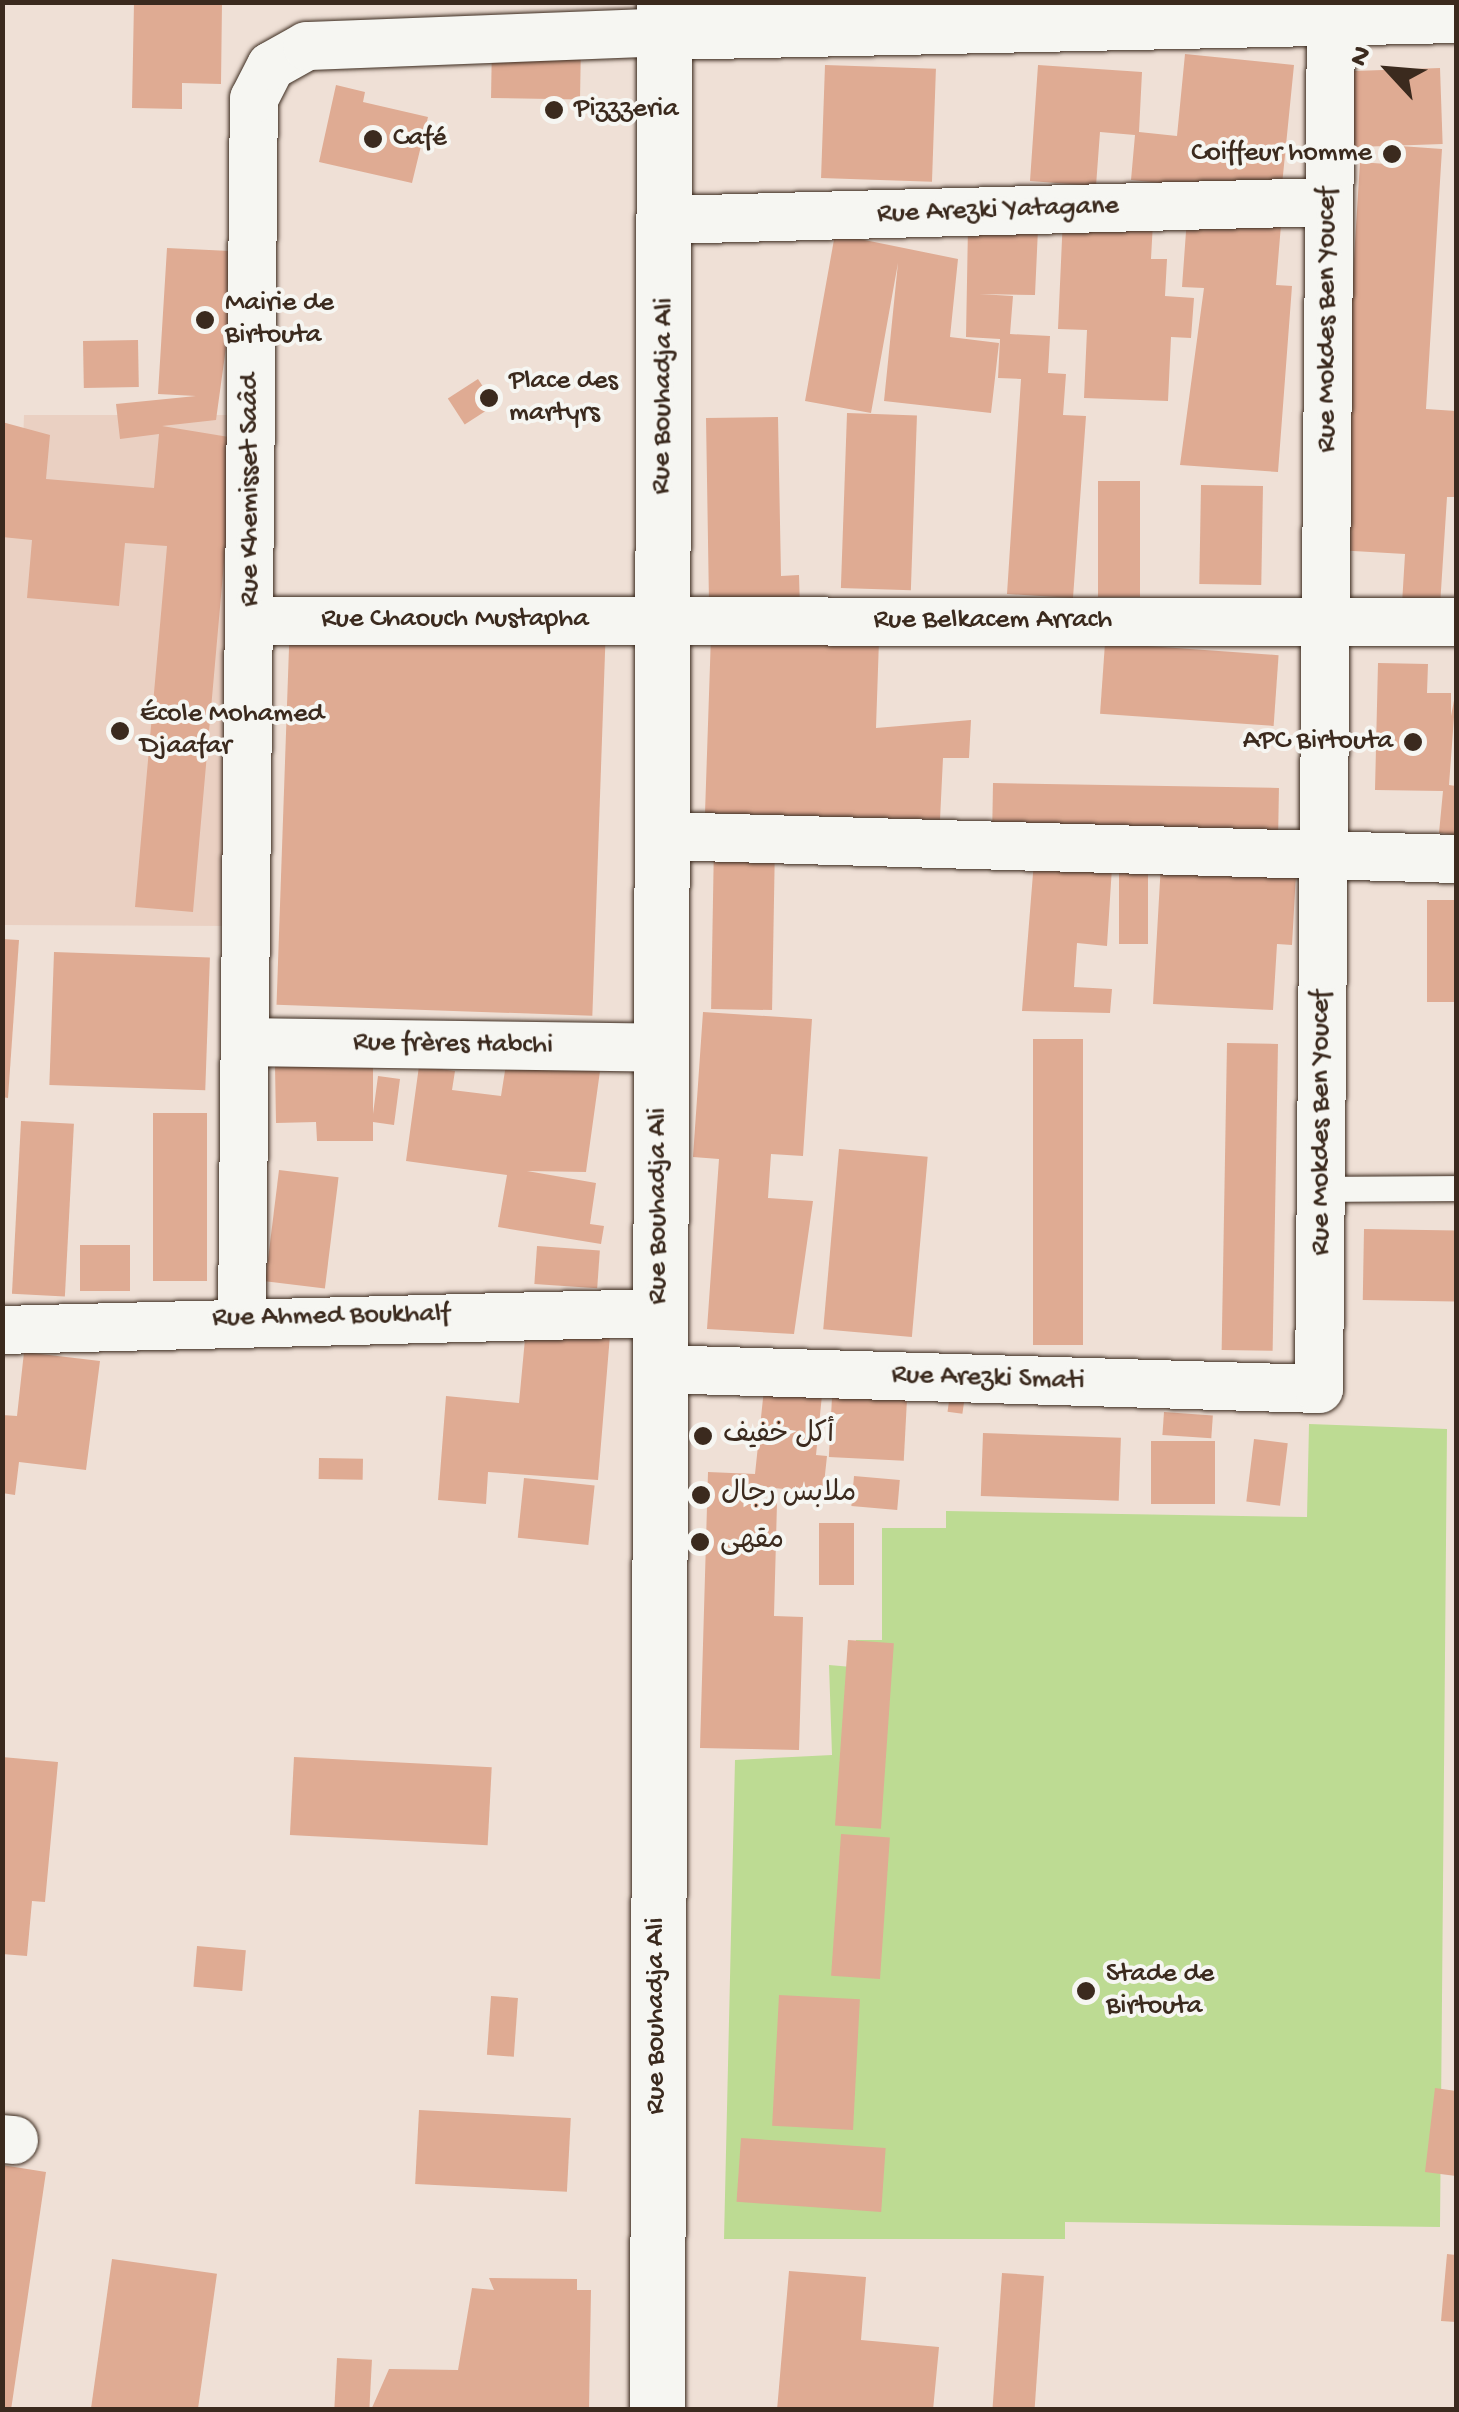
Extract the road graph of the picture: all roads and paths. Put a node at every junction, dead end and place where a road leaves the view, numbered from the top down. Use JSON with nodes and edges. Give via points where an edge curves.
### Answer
{"nodes":[{"id":1,"x":1364,"y":12,"type":"edge"},
{"id":2,"x":1456,"y":15,"type":"edge"},
{"id":3,"x":664,"y":17,"type":"edge"},
{"id":4,"x":1329,"y":202,"type":"junction"},
{"id":5,"x":667,"y":220,"type":"junction"},
{"id":6,"x":660,"y":618,"type":"junction"},
{"id":7,"x":250,"y":621,"type":"junction"},
{"id":8,"x":1456,"y":622,"type":"edge"},
{"id":9,"x":1326,"y":623,"type":"junction"},
{"id":10,"x":663,"y":836,"type":"junction"},
{"id":11,"x":1324,"y":858,"type":"junction"},
{"id":12,"x":1456,"y":859,"type":"edge"},
{"id":13,"x":246,"y":1042,"type":"junction"},
{"id":14,"x":660,"y":1048,"type":"junction"},
{"id":15,"x":1456,"y":1188,"type":"edge"},
{"id":16,"x":1321,"y":1189,"type":"junction"},
{"id":17,"x":659,"y":1313,"type":"junction"},
{"id":18,"x":242,"y":1317,"type":"junction"},
{"id":19,"x":2,"y":1330,"type":"edge"},
{"id":20,"x":657,"y":1369,"type":"junction"},
{"id":21,"x":1319,"y":1389,"type":"joint"},
{"id":22,"x":657,"y":2410,"type":"edge"}],
"edges":[{"from":1,"to":2,"type":"main road"},
{"from":1,"to":3,"type":"main road"},
{"from":1,"to":4,"type":"street","name":"Rue Mokdes Ben Youcef"},
{"from":3,"to":5,"type":"main road","name":"Rue Bouhadja Ali"},
{"from":3,"to":7,"type":"street","name":"Rue Khemisset Saâd","via":[[307,46],[270,66],[254,98]]},
{"from":4,"to":5,"type":"street","name":"Rue Arezki Yatagane"},
{"from":4,"to":9,"type":"street","name":"Rue Mokdes Ben Youcef"},
{"from":5,"to":6,"type":"main road","name":"Rue Bouhadja Ali"},
{"from":6,"to":7,"type":"street","name":"Rue Chaouch Mustapha"},
{"from":6,"to":9,"type":"street","name":"Rue Belkacem Arrach"},
{"from":6,"to":10,"type":"main road","name":"Rue Bouhadja Ali"},
{"from":7,"to":13,"type":"street","name":"Rue Khemisset Saâd"},
{"from":8,"to":9,"type":"street"},
{"from":9,"to":11,"type":"street","name":"Rue Mokdes Ben Youcef"},
{"from":10,"to":11,"type":"street"},
{"from":10,"to":14,"type":"main road","name":"Rue Bouhadja Ali"},
{"from":11,"to":12,"type":"street"},
{"from":11,"to":16,"type":"street","name":"Rue Mokdes Ben Youcef"},
{"from":13,"to":14,"type":"street","name":"Rue frères Habchi"},
{"from":13,"to":18,"type":"street","name":"Rue Khemisset Saâd"},
{"from":14,"to":17,"type":"main road","name":"Rue Bouhadja Ali"},
{"from":15,"to":16,"type":"lane"},
{"from":16,"to":21,"type":"street","name":"Rue Mokdes Ben Youcef"},
{"from":17,"to":18,"type":"street","name":"Rue Ahmed Boukhalf"},
{"from":17,"to":20,"type":"main road","name":"Rue Bouhadja Ali"},
{"from":18,"to":19,"type":"street","name":"Rue Ahmed Boukhalf"},
{"from":20,"to":21,"type":"street","name":"Rue Arezki Smati"},
{"from":20,"to":22,"type":"main road","name":"Rue Bouhadja Ali"}]}
